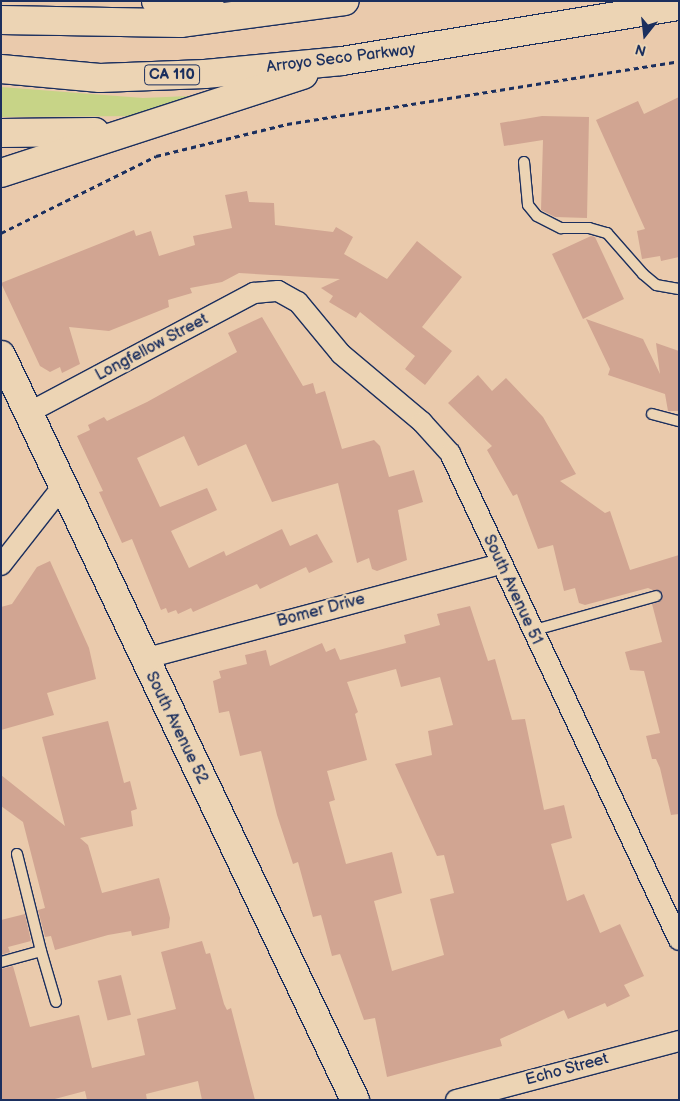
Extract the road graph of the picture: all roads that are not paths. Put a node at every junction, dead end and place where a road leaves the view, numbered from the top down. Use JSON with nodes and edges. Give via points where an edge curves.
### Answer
{"nodes":[{"id":1,"x":156,"y":1,"type":"edge"},
{"id":2,"x":346,"y":1,"type":"edge"},
{"id":3,"x":679,"y":6,"type":"edge"},
{"id":4,"x":260,"y":13,"type":"junction"},
{"id":5,"x":1,"y":20,"type":"edge"},
{"id":6,"x":342,"y":61,"type":"junction"},
{"id":7,"x":1,"y":69,"type":"edge"},
{"id":8,"x":124,"y":131,"type":"junction"},
{"id":9,"x":1,"y":133,"type":"edge"},
{"id":10,"x":524,"y":162,"type":"dead end"},
{"id":11,"x":1,"y":173,"type":"edge"},
{"id":12,"x":679,"y":289,"type":"edge"},
{"id":13,"x":278,"y":291,"type":"joint"},
{"id":14,"x":1,"y":354,"type":"edge"},
{"id":15,"x":28,"y":413,"type":"junction"},
{"id":16,"x":652,"y":414,"type":"dead end"},
{"id":17,"x":679,"y":421,"type":"edge"},
{"id":18,"x":63,"y":486,"type":"junction"},
{"id":19,"x":500,"y":564,"type":"junction"},
{"id":20,"x":1,"y":565,"type":"edge"},
{"id":21,"x":656,"y":596,"type":"dead end"},
{"id":22,"x":531,"y":631,"type":"junction"},
{"id":23,"x":143,"y":659,"type":"junction"},
{"id":24,"x":17,"y":854,"type":"dead end"},
{"id":25,"x":679,"y":940,"type":"edge"},
{"id":26,"x":41,"y":951,"type":"junction"},
{"id":27,"x":1,"y":962,"type":"edge"},
{"id":28,"x":56,"y":1002,"type":"dead end"},
{"id":29,"x":679,"y":1041,"type":"edge"},
{"id":30,"x":355,"y":1100,"type":"edge"},
{"id":31,"x":456,"y":1100,"type":"edge"}],
"edges":[{"from":1,"to":4,"type":"main road"},
{"from":2,"to":4,"type":"main road"},
{"from":3,"to":6,"type":"main road","name":"Arroyo Seco Parkway","number":"CA 110"},
{"from":4,"to":5,"type":"main road","via":[[170,24]]},
{"from":6,"to":7,"type":"main road","name":"Arroyo Seco Parkway","number":"CA 110","via":[[205,74],[100,78]]},
{"from":6,"to":8,"type":"main road"},
{"from":8,"to":9,"type":"main road"},
{"from":8,"to":11,"type":"main road"},
{"from":10,"to":12,"type":"lane","via":[[528,205],[537,216],[561,228],[589,228],[607,233],[650,280]]},
{"from":13,"to":15,"type":"street","name":"Longfellow Street","via":[[254,293]]},
{"from":13,"to":19,"type":"street","name":"South Avenue 51","via":[[298,302],[341,354],[422,422],[450,453]]},
{"from":14,"to":15,"type":"main road","name":"South Avenue 52"},
{"from":15,"to":18,"type":"main road","name":"South Avenue 52"},
{"from":16,"to":17,"type":"lane"},
{"from":18,"to":20,"type":"street"},
{"from":18,"to":23,"type":"main road","name":"South Avenue 52"},
{"from":19,"to":22,"type":"street","name":"South Avenue 51"},
{"from":19,"to":23,"type":"street","name":"Bomer Drive"},
{"from":21,"to":22,"type":"lane"},
{"from":22,"to":25,"type":"street","name":"South Avenue 51"},
{"from":23,"to":30,"type":"main road","name":"South Avenue 52"},
{"from":24,"to":26,"type":"lane"},
{"from":26,"to":27,"type":"lane"},
{"from":26,"to":28,"type":"lane"},
{"from":29,"to":31,"type":"street","name":"Echo Street"}]}
